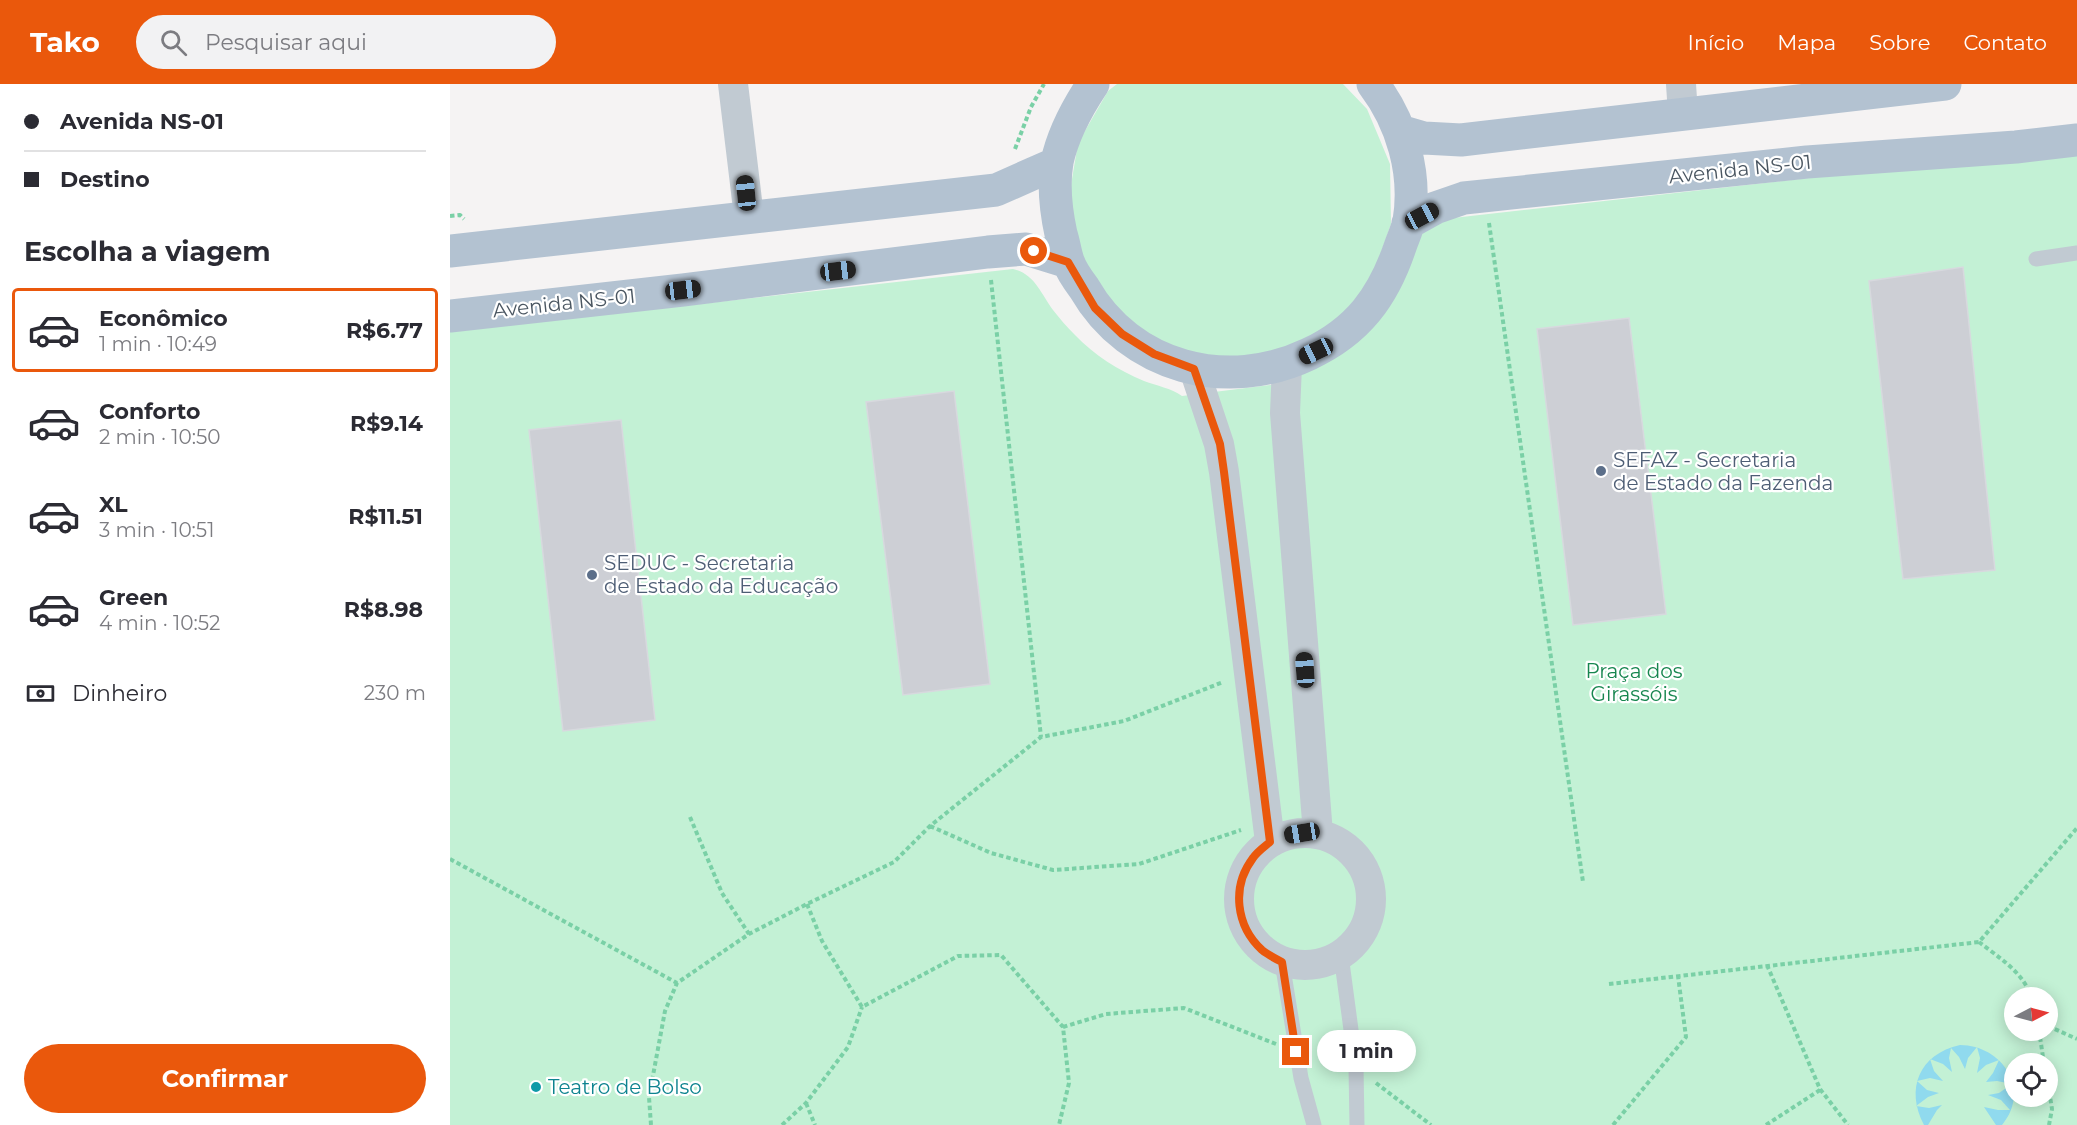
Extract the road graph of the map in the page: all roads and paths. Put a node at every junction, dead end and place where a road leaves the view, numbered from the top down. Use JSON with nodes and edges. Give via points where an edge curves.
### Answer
{"nodes":[{"id":1,"x":733,"y":84,"type":"edge"},
{"id":2,"x":1044,"y":84,"type":"edge"},
{"id":3,"x":1093,"y":84,"type":"edge"},
{"id":4,"x":1373,"y":84,"type":"edge"},
{"id":5,"x":1945,"y":84,"type":"edge"},
{"id":6,"x":1682,"y":99,"type":"edge"},
{"id":7,"x":1400,"y":131,"type":"junction"},
{"id":8,"x":2077,"y":140,"type":"edge"},
{"id":9,"x":1011,"y":155,"type":"dead end"},
{"id":10,"x":1057,"y":163,"type":"junction"},
{"id":11,"x":1485,"y":196,"type":"junction"},
{"id":12,"x":749,"y":218,"type":"junction"},
{"id":13,"x":1408,"y":223,"type":"junction"},
{"id":14,"x":450,"y":251,"type":"edge"},
{"id":15,"x":988,"y":252,"type":"junction"},
{"id":16,"x":2077,"y":254,"type":"edge"},
{"id":17,"x":2036,"y":259,"type":"dead end"},
{"id":18,"x":1068,"y":262,"type":"junction"},
{"id":19,"x":450,"y":316,"type":"edge"},
{"id":20,"x":1287,"y":365,"type":"junction"},
{"id":21,"x":1194,"y":369,"type":"junction"},
{"id":22,"x":1249,"y":671,"type":"junction"},
{"id":23,"x":1041,"y":736,"type":"junction"},
{"id":24,"x":690,"y":817,"type":"dead end"},
{"id":25,"x":930,"y":826,"type":"junction"},
{"id":26,"x":2077,"y":828,"type":"edge"},
{"id":27,"x":1269,"y":832,"type":"junction"},
{"id":28,"x":1318,"y":834,"type":"junction"},
{"id":29,"x":450,"y":859,"type":"edge"},
{"id":30,"x":1583,"y":882,"type":"dead end"},
{"id":31,"x":807,"y":904,"type":"junction"},
{"id":32,"x":749,"y":934,"type":"junction"},
{"id":33,"x":1979,"y":942,"type":"junction"},
{"id":34,"x":1341,"y":955,"type":"junction"},
{"id":35,"x":1282,"y":962,"type":"junction"},
{"id":36,"x":1767,"y":965,"type":"junction"},
{"id":37,"x":1678,"y":976,"type":"junction"},
{"id":38,"x":677,"y":983,"type":"junction"},
{"id":39,"x":1609,"y":984,"type":"dead end"},
{"id":40,"x":2028,"y":987,"type":"edge"},
{"id":41,"x":862,"y":1007,"type":"junction"},
{"id":42,"x":1063,"y":1028,"type":"junction"},
{"id":43,"x":2058,"y":1030,"type":"edge"},
{"id":44,"x":2077,"y":1039,"type":"edge"},
{"id":45,"x":1296,"y":1052,"type":"junction"},
{"id":46,"x":1356,"y":1067,"type":"junction"},
{"id":47,"x":1820,"y":1089,"type":"junction"},
{"id":48,"x":806,"y":1103,"type":"junction"},
{"id":49,"x":2052,"y":1107,"type":"edge"},
{"id":50,"x":651,"y":1125,"type":"edge"},
{"id":51,"x":782,"y":1125,"type":"edge"},
{"id":52,"x":815,"y":1125,"type":"edge"},
{"id":53,"x":1059,"y":1125,"type":"edge"},
{"id":54,"x":1314,"y":1125,"type":"edge"},
{"id":55,"x":1357,"y":1125,"type":"edge"},
{"id":56,"x":1431,"y":1125,"type":"edge"},
{"id":57,"x":1613,"y":1125,"type":"edge"},
{"id":58,"x":1766,"y":1125,"type":"edge"},
{"id":59,"x":1848,"y":1125,"type":"edge"},
{"id":60,"x":2049,"y":1125,"type":"edge"}],
"edges":[{"from":1,"to":12,"type":"street"},
{"from":2,"to":9,"type":"path"},
{"from":3,"to":10,"type":"main road","via":[[1073,113]]},
{"from":4,"to":7,"type":"main road"},
{"from":5,"to":6,"type":"main road"},
{"from":6,"to":7,"type":"main road","via":[[1461,140],[1424,138]]},
{"from":7,"to":13,"type":"main road","via":[[1412,195]]},
{"from":8,"to":11,"type":"main road","name":"Avenida NS-01","via":[[1807,162]]},
{"from":10,"to":12,"type":"main road","via":[[996,190]]},
{"from":10,"to":18,"type":"main road","via":[[1055,210]]},
{"from":11,"to":13,"type":"main road","name":"Avenida NS-01","via":[[1435,208]]},
{"from":11,"to":30,"type":"path"},
{"from":12,"to":14,"type":"main road"},
{"from":13,"to":20,"type":"main road","via":[[1391,272],[1367,312],[1330,344]]},
{"from":15,"to":18,"type":"main road","name":"Avenida NS-01","via":[[1026,249]]},
{"from":15,"to":19,"type":"main road","name":"Avenida NS-01"},
{"from":15,"to":23,"type":"path"},
{"from":16,"to":17,"type":"lane"},
{"from":18,"to":21,"type":"main road","via":[[1095,308],[1122,334],[1154,354]]},
{"from":20,"to":21,"type":"main road","via":[[1252,372]]},
{"from":20,"to":28,"type":"street","via":[[1286,413]]},
{"from":21,"to":22,"type":"street","via":[[1220,444]]},
{"from":22,"to":23,"type":"path","via":[[1124,721]]},
{"from":22,"to":27,"type":"street"},
{"from":23,"to":25,"type":"path"},
{"from":24,"to":32,"type":"path","via":[[722,893]]},
{"from":25,"to":27,"type":"path","via":[[991,853],[1053,870],[1139,864]]},
{"from":25,"to":31,"type":"path","via":[[894,862]]},
{"from":26,"to":33,"type":"path"},
{"from":27,"to":28,"type":"street"},
{"from":27,"to":35,"type":"street","via":[[1243,874],[1239,906],[1249,936],[1264,952]]},
{"from":28,"to":34,"type":"street","via":[[1338,841],[1354,855],[1366,873],[1371,894],[1369,917],[1358,939]]},
{"from":29,"to":38,"type":"path"},
{"from":31,"to":32,"type":"path"},
{"from":31,"to":41,"type":"path","via":[[822,941]]},
{"from":32,"to":38,"type":"path"},
{"from":33,"to":36,"type":"path"},
{"from":33,"to":40,"type":"path","via":[[2011,967]]},
{"from":34,"to":35,"type":"street","via":[[1323,964],[1302,966]]},
{"from":34,"to":46,"type":"lane"},
{"from":35,"to":45,"type":"lane"},
{"from":36,"to":37,"type":"path"},
{"from":36,"to":47,"type":"path"},
{"from":37,"to":39,"type":"path"},
{"from":37,"to":57,"type":"path","via":[[1686,1037]]},
{"from":38,"to":50,"type":"path","via":[[665,1011],[649,1098]]},
{"from":41,"to":42,"type":"path","via":[[958,956],[1001,955]]},
{"from":41,"to":48,"type":"path","via":[[848,1047]]},
{"from":42,"to":45,"type":"path","via":[[1106,1014],[1184,1008]]},
{"from":42,"to":53,"type":"path","via":[[1069,1083]]},
{"from":43,"to":44,"type":"path"},
{"from":45,"to":54,"type":"lane"},
{"from":46,"to":55,"type":"lane"},
{"from":46,"to":56,"type":"path"},
{"from":47,"to":58,"type":"path"},
{"from":47,"to":59,"type":"path"},
{"from":48,"to":51,"type":"path"},
{"from":48,"to":52,"type":"path"},
{"from":49,"to":60,"type":"path"}]}
